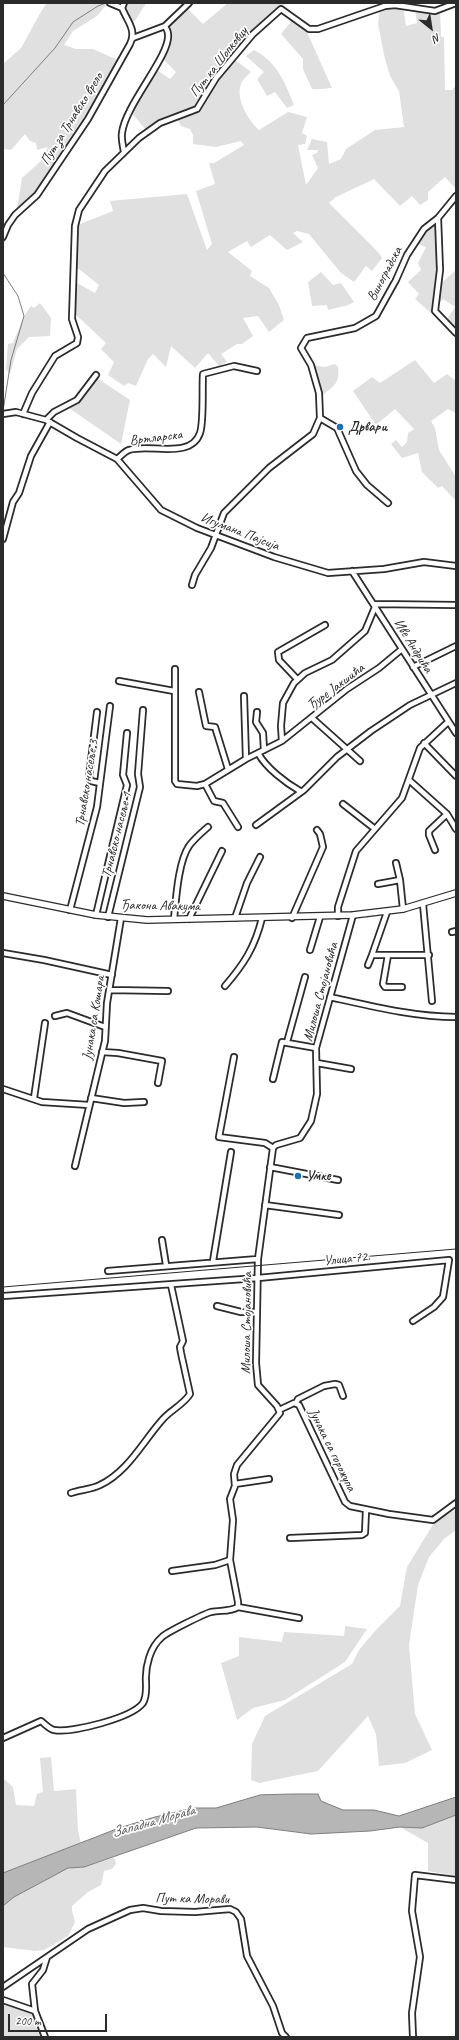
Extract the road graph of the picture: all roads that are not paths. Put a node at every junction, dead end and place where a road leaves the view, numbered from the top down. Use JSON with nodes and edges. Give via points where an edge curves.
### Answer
{"nodes":[{"id":1,"x":110,"y":3,"type":"edge"},
{"id":2,"x":189,"y":3,"type":"edge"},
{"id":3,"x":456,"y":3,"type":"edge"},
{"id":4,"x":123,"y":6,"type":"edge"},
{"id":5,"x":165,"y":26,"type":"junction"},
{"id":6,"x":133,"y":38,"type":"junction"},
{"id":7,"x":124,"y":152,"type":"junction"},
{"id":8,"x":456,"y":196,"type":"edge"},
{"id":9,"x":438,"y":218,"type":"junction"},
{"id":10,"x":3,"y":237,"type":"edge"},
{"id":11,"x":456,"y":333,"type":"edge"},
{"id":12,"x":258,"y":371,"type":"dead end"},
{"id":13,"x":96,"y":375,"type":"dead end"},
{"id":14,"x":3,"y":414,"type":"edge"},
{"id":15,"x":23,"y":414,"type":"junction"},
{"id":16,"x":320,"y":418,"type":"junction"},
{"id":17,"x":48,"y":421,"type":"junction"},
{"id":18,"x":117,"y":459,"type":"junction"},
{"id":19,"x":388,"y":503,"type":"dead end"},
{"id":20,"x":216,"y":536,"type":"junction"},
{"id":21,"x":3,"y":540,"type":"edge"},
{"id":22,"x":456,"y":566,"type":"edge"},
{"id":23,"x":352,"y":571,"type":"junction"},
{"id":24,"x":192,"y":585,"type":"dead end"},
{"id":25,"x":374,"y":605,"type":"junction"},
{"id":26,"x":456,"y":605,"type":"edge"},
{"id":27,"x":325,"y":625,"type":"dead end"},
{"id":28,"x":456,"y":646,"type":"edge"},
{"id":29,"x":402,"y":649,"type":"junction"},
{"id":30,"x":413,"y":667,"type":"junction"},
{"id":31,"x":175,"y":669,"type":"dead end"},
{"id":32,"x":297,"y":679,"type":"junction"},
{"id":33,"x":119,"y":681,"type":"dead end"},
{"id":34,"x":456,"y":683,"type":"edge"},
{"id":35,"x":174,"y":691,"type":"junction"},
{"id":36,"x":199,"y":692,"type":"dead end"},
{"id":37,"x":431,"y":694,"type":"junction"},
{"id":38,"x":244,"y":696,"type":"dead end"},
{"id":39,"x":110,"y":706,"type":"dead end"},
{"id":40,"x":143,"y":710,"type":"dead end"},
{"id":41,"x":97,"y":712,"type":"dead end"},
{"id":42,"x":257,"y":712,"type":"dead end"},
{"id":43,"x":312,"y":718,"type":"junction"},
{"id":44,"x":448,"y":722,"type":"junction"},
{"id":45,"x":127,"y":733,"type":"dead end"},
{"id":46,"x":456,"y":733,"type":"edge"},
{"id":47,"x":282,"y":741,"type":"junction"},
{"id":48,"x":424,"y":743,"type":"junction"},
{"id":49,"x":347,"y":749,"type":"junction"},
{"id":50,"x":264,"y":750,"type":"junction"},
{"id":51,"x":258,"y":753,"type":"junction"},
{"id":52,"x":246,"y":759,"type":"junction"},
{"id":53,"x":360,"y":761,"type":"dead end"},
{"id":54,"x":228,"y":769,"type":"junction"},
{"id":55,"x":456,"y":776,"type":"edge"},
{"id":56,"x":409,"y":780,"type":"junction"},
{"id":57,"x":100,"y":782,"type":"junction"},
{"id":58,"x":205,"y":784,"type":"junction"},
{"id":59,"x":300,"y":791,"type":"junction"},
{"id":60,"x":344,"y":804,"type":"dead end"},
{"id":61,"x":447,"y":814,"type":"junction"},
{"id":62,"x":256,"y":825,"type":"dead end"},
{"id":63,"x":208,"y":826,"type":"dead end"},
{"id":64,"x":238,"y":828,"type":"dead end"},
{"id":65,"x":375,"y":829,"type":"junction"},
{"id":66,"x":317,"y":830,"type":"dead end"},
{"id":67,"x":456,"y":830,"type":"edge"},
{"id":68,"x":435,"y":850,"type":"dead end"},
{"id":69,"x":222,"y":851,"type":"dead end"},
{"id":70,"x":260,"y":857,"type":"dead end"},
{"id":71,"x":396,"y":863,"type":"dead end"},
{"id":72,"x":400,"y":880,"type":"junction"},
{"id":73,"x":378,"y":884,"type":"dead end"},
{"id":74,"x":456,"y":893,"type":"edge"},
{"id":75,"x":3,"y":896,"type":"edge"},
{"id":76,"x":423,"y":904,"type":"junction"},
{"id":77,"x":403,"y":909,"type":"junction"},
{"id":78,"x":70,"y":910,"type":"junction"},
{"id":79,"x":387,"y":912,"type":"junction"},
{"id":80,"x":96,"y":915,"type":"junction"},
{"id":81,"x":353,"y":915,"type":"junction"},
{"id":82,"x":338,"y":916,"type":"junction"},
{"id":83,"x":108,"y":917,"type":"junction"},
{"id":84,"x":320,"y":917,"type":"junction"},
{"id":85,"x":121,"y":918,"type":"junction"},
{"id":86,"x":235,"y":918,"type":"junction"},
{"id":87,"x":262,"y":918,"type":"junction"},
{"id":88,"x":292,"y":918,"type":"junction"},
{"id":89,"x":174,"y":919,"type":"junction"},
{"id":90,"x":190,"y":919,"type":"junction"},
{"id":91,"x":310,"y":950,"type":"dead end"},
{"id":92,"x":3,"y":953,"type":"edge"},
{"id":93,"x":372,"y":955,"type":"junction"},
{"id":94,"x":388,"y":955,"type":"junction"},
{"id":95,"x":429,"y":955,"type":"junction"},
{"id":96,"x":368,"y":965,"type":"dead end"},
{"id":97,"x":112,"y":975,"type":"junction"},
{"id":98,"x":305,"y":977,"type":"dead end"},
{"id":99,"x":225,"y":986,"type":"dead end"},
{"id":100,"x":402,"y":987,"type":"dead end"},
{"id":101,"x":110,"y":990,"type":"junction"},
{"id":102,"x":168,"y":991,"type":"dead end"},
{"id":103,"x":330,"y":997,"type":"junction"},
{"id":104,"x":432,"y":1001,"type":"dead end"},
{"id":105,"x":55,"y":1016,"type":"dead end"},
{"id":106,"x":456,"y":1017,"type":"edge"},
{"id":107,"x":45,"y":1023,"type":"dead end"},
{"id":108,"x":105,"y":1027,"type":"junction"},
{"id":109,"x":287,"y":1042,"type":"junction"},
{"id":110,"x":316,"y":1048,"type":"junction"},
{"id":111,"x":102,"y":1052,"type":"junction"},
{"id":112,"x":234,"y":1057,"type":"dead end"},
{"id":113,"x":317,"y":1063,"type":"junction"},
{"id":114,"x":351,"y":1069,"type":"dead end"},
{"id":115,"x":273,"y":1079,"type":"dead end"},
{"id":116,"x":158,"y":1083,"type":"dead end"},
{"id":117,"x":3,"y":1089,"type":"edge"},
{"id":118,"x":34,"y":1098,"type":"junction"},
{"id":119,"x":91,"y":1098,"type":"junction"},
{"id":120,"x":144,"y":1102,"type":"dead end"},
{"id":121,"x":89,"y":1104,"type":"junction"},
{"id":122,"x":273,"y":1148,"type":"junction"},
{"id":123,"x":230,"y":1152,"type":"dead end"},
{"id":124,"x":75,"y":1166,"type":"dead end"},
{"id":125,"x":270,"y":1167,"type":"junction"},
{"id":126,"x":338,"y":1180,"type":"dead end"},
{"id":127,"x":265,"y":1205,"type":"junction"},
{"id":128,"x":339,"y":1215,"type":"dead end"},
{"id":129,"x":162,"y":1240,"type":"dead end"},
{"id":130,"x":258,"y":1259,"type":"junction"},
{"id":131,"x":213,"y":1261,"type":"junction"},
{"id":132,"x":166,"y":1265,"type":"junction"},
{"id":133,"x":108,"y":1271,"type":"dead end"},
{"id":134,"x":258,"y":1278,"type":"junction"},
{"id":135,"x":171,"y":1285,"type":"junction"},
{"id":136,"x":3,"y":1296,"type":"edge"},
{"id":137,"x":217,"y":1306,"type":"dead end"},
{"id":138,"x":257,"y":1312,"type":"junction"},
{"id":139,"x":413,"y":1321,"type":"dead end"},
{"id":140,"x":343,"y":1396,"type":"dead end"},
{"id":141,"x":296,"y":1403,"type":"junction"},
{"id":142,"x":279,"y":1410,"type":"junction"},
{"id":143,"x":269,"y":1479,"type":"dead end"},
{"id":144,"x":235,"y":1484,"type":"junction"},
{"id":145,"x":71,"y":1493,"type":"dead end"},
{"id":146,"x":456,"y":1503,"type":"edge"},
{"id":147,"x":366,"y":1510,"type":"junction"},
{"id":148,"x":290,"y":1538,"type":"dead end"},
{"id":149,"x":230,"y":1560,"type":"junction"},
{"id":150,"x":172,"y":1571,"type":"dead end"},
{"id":151,"x":238,"y":1607,"type":"junction"},
{"id":152,"x":299,"y":1618,"type":"dead end"},
{"id":153,"x":3,"y":1738,"type":"edge"},
{"id":154,"x":456,"y":1880,"type":"edge"},
{"id":155,"x":47,"y":1957,"type":"junction"},
{"id":156,"x":3,"y":1987,"type":"edge"},
{"id":157,"x":3,"y":2000,"type":"edge"},
{"id":158,"x":35,"y":2011,"type":"junction"},
{"id":159,"x":45,"y":2037,"type":"edge"},
{"id":160,"x":286,"y":2037,"type":"edge"},
{"id":161,"x":413,"y":2037,"type":"edge"}],
"edges":[{"from":1,"to":4,"type":"street"},
{"from":2,"to":5,"type":"street"},
{"from":3,"to":7,"type":"street","name":"Пут ка Шопковцу","via":[[435,11],[385,6],[318,29],[309,29],[281,9],[253,34],[216,78],[197,109],[160,123]]},
{"from":4,"to":6,"type":"street"},
{"from":5,"to":6,"type":"street"},
{"from":5,"to":7,"type":"street","via":[[168,35],[165,51],[135,102],[122,134]]},
{"from":6,"to":10,"type":"street","name":"Пут за Трнавско врело","via":[[88,119],[37,195],[11,220]]},
{"from":7,"to":15,"type":"street","name":"Пут ка Шопковцу","via":[[105,171],[79,210],[75,226],[72,319],[78,337],[77,343],[55,356],[32,393]]},
{"from":8,"to":9,"type":"street","name":"Виноградска"},
{"from":9,"to":11,"type":"street","via":[[440,275],[434,309]]},
{"from":9,"to":16,"type":"street","name":"Виноградска","via":[[424,228],[414,243],[376,316],[355,328],[307,338],[301,348],[311,365],[319,393]]},
{"from":12,"to":18,"type":"street","name":"Вртларска","via":[[234,366],[203,374],[200,434],[190,445],[174,449],[129,450]]},
{"from":13,"to":17,"type":"street","via":[[77,400],[54,412]]},
{"from":14,"to":15,"type":"street","name":"Игумана Пајсија"},
{"from":15,"to":17,"type":"street","name":"Игумана Пајсија"},
{"from":16,"to":19,"type":"street","via":[[337,428],[356,471]]},
{"from":16,"to":20,"type":"street","name":"Виноградска","via":[[313,434],[269,468],[224,513]]},
{"from":17,"to":18,"type":"street","name":"Игумана Пајсија"},
{"from":17,"to":21,"type":"street","via":[[32,452],[19,493],[13,502]]},
{"from":18,"to":20,"type":"street","name":"Игумана Пајсија","via":[[161,510]]},
{"from":20,"to":23,"type":"street","name":"Игумана Пајсија","via":[[328,573]]},
{"from":20,"to":24,"type":"street","name":"Виноградска"},
{"from":22,"to":23,"type":"street","name":"Игумана Пајсија","via":[[424,562]]},
{"from":23,"to":25,"type":"street","name":"Иве Андрића"},
{"from":25,"to":26,"type":"street"},
{"from":25,"to":29,"type":"street","name":"Иве Андрића"},
{"from":25,"to":32,"type":"street","via":[[365,631],[332,660]]},
{"from":27,"to":32,"type":"street","via":[[278,652],[279,660]]},
{"from":28,"to":30,"type":"street"},
{"from":29,"to":30,"type":"street","name":"Иве Андрића"},
{"from":29,"to":43,"type":"street","name":"Ђуре Јакшића"},
{"from":30,"to":37,"type":"street","name":"Иве Андрића"},
{"from":31,"to":35,"type":"street"},
{"from":32,"to":47,"type":"street","via":[[283,703]]},
{"from":33,"to":35,"type":"street"},
{"from":34,"to":37,"type":"street"},
{"from":35,"to":58,"type":"street","via":[[175,780],[177,784]]},
{"from":36,"to":54,"type":"street","via":[[206,726],[215,727]]},
{"from":37,"to":44,"type":"street","name":"Иве Андрића"},
{"from":37,"to":49,"type":"street","via":[[390,718]]},
{"from":38,"to":52,"type":"street"},
{"from":39,"to":57,"type":"street","name":"Трнавско насеље 3"},
{"from":40,"to":83,"type":"street","name":"Трнавско насеље 1","via":[[138,774],[140,787]]},
{"from":41,"to":57,"type":"street","via":[[89,777],[90,781]]},
{"from":42,"to":50,"type":"street","via":[[256,722],[263,733]]},
{"from":43,"to":47,"type":"street","name":"Ђуре Јакшића"},
{"from":43,"to":49,"type":"street"},
{"from":44,"to":46,"type":"street","name":"Иве Андрића"},
{"from":44,"to":48,"type":"street"},
{"from":45,"to":80,"type":"street","via":[[123,774],[128,785]]},
{"from":47,"to":50,"type":"street","name":"Ђуре Јакшића"},
{"from":48,"to":55,"type":"street"},
{"from":48,"to":56,"type":"street","via":[[415,759]]},
{"from":49,"to":53,"type":"street"},
{"from":49,"to":59,"type":"street"},
{"from":50,"to":51,"type":"street","name":"Ђуре Јакшића"},
{"from":51,"to":52,"type":"street","name":"Ђуре Јакшића"},
{"from":51,"to":59,"type":"street","via":[[289,785]]},
{"from":52,"to":54,"type":"street","name":"Ђуре Јакшића"},
{"from":54,"to":58,"type":"street","name":"Ђуре Јакшића"},
{"from":56,"to":61,"type":"street"},
{"from":56,"to":65,"type":"street","via":[[402,798]]},
{"from":57,"to":78,"type":"street","name":"Трнавско насеље 3","via":[[94,820]]},
{"from":58,"to":64,"type":"street","via":[[214,801],[223,803]]},
{"from":59,"to":62,"type":"street"},
{"from":60,"to":65,"type":"street"},
{"from":61,"to":67,"type":"street"},
{"from":61,"to":68,"type":"street","via":[[429,831]]},
{"from":63,"to":89,"type":"street","via":[[188,847],[184,856]]},
{"from":65,"to":82,"type":"street","via":[[354,855],[338,907]]},
{"from":66,"to":88,"type":"street","via":[[323,847]]},
{"from":69,"to":90,"type":"street"},
{"from":70,"to":86,"type":"street","via":[[247,883]]},
{"from":71,"to":72,"type":"street"},
{"from":72,"to":73,"type":"street"},
{"from":72,"to":77,"type":"street"},
{"from":74,"to":76,"type":"main road","name":"Ђакона Авакума"},
{"from":75,"to":78,"type":"main road","name":"Ђакона Авакума"},
{"from":76,"to":77,"type":"main road","name":"Ђакона Авакума"},
{"from":76,"to":95,"type":"street"},
{"from":77,"to":79,"type":"main road","name":"Ђакона Авакума"},
{"from":78,"to":80,"type":"main road","name":"Ђакона Авакума"},
{"from":79,"to":81,"type":"main road","name":"Ђакона Авакума"},
{"from":79,"to":93,"type":"street"},
{"from":80,"to":83,"type":"main road","name":"Ђакона Авакума"},
{"from":81,"to":82,"type":"main road","name":"Ђакона Авакума"},
{"from":81,"to":103,"type":"street","name":"Милоша Стојановића"},
{"from":82,"to":84,"type":"main road","name":"Ђакона Авакума"},
{"from":83,"to":85,"type":"main road","name":"Ђакона Авакума"},
{"from":84,"to":88,"type":"main road","name":"Ђакона Авакума"},
{"from":84,"to":91,"type":"street"},
{"from":85,"to":89,"type":"main road","name":"Ђакона Авакума"},
{"from":85,"to":97,"type":"street","name":"Јунака са Кошара"},
{"from":86,"to":87,"type":"main road","name":"Ђакона Авакума"},
{"from":86,"to":90,"type":"main road","name":"Ђакона Авакума"},
{"from":87,"to":88,"type":"main road","name":"Ђакона Авакума"},
{"from":87,"to":99,"type":"street","via":[[257,939],[241,968]]},
{"from":89,"to":90,"type":"main road","name":"Ђакона Авакума"},
{"from":92,"to":97,"type":"street"},
{"from":93,"to":94,"type":"street"},
{"from":93,"to":96,"type":"street"},
{"from":94,"to":95,"type":"street"},
{"from":94,"to":100,"type":"street","via":[[383,984],[385,987]]},
{"from":95,"to":104,"type":"street"},
{"from":97,"to":101,"type":"street","name":"Јунака са Кошара"},
{"from":98,"to":109,"type":"street"},
{"from":101,"to":102,"type":"street"},
{"from":101,"to":108,"type":"street","name":"Јунака са Кошара"},
{"from":103,"to":106,"type":"street","via":[[407,1012]]},
{"from":103,"to":110,"type":"street","name":"Милоша Стојановића"},
{"from":105,"to":108,"type":"street","via":[[67,1013]]},
{"from":107,"to":118,"type":"street"},
{"from":108,"to":111,"type":"street","name":"Јунака са Кошара"},
{"from":109,"to":110,"type":"street"},
{"from":109,"to":115,"type":"street","via":[[282,1042],[280,1047]]},
{"from":110,"to":113,"type":"street","name":"Милоша Стојановића"},
{"from":111,"to":116,"type":"street","via":[[162,1061]]},
{"from":111,"to":119,"type":"street","name":"Јунака са Кошара"},
{"from":112,"to":122,"type":"street","via":[[219,1137],[265,1143]]},
{"from":113,"to":114,"type":"street"},
{"from":113,"to":122,"type":"street","name":"Милоша Стојановића","via":[[318,1094],[311,1122],[300,1138]]},
{"from":117,"to":118,"type":"street"},
{"from":118,"to":121,"type":"street","via":[[51,1103]]},
{"from":119,"to":120,"type":"street","via":[[124,1103]]},
{"from":119,"to":121,"type":"street","name":"Јунака са Кошара"},
{"from":121,"to":124,"type":"street","name":"Јунака са Кошара"},
{"from":122,"to":125,"type":"street","name":"Милоша Стојановића"},
{"from":123,"to":131,"type":"street"},
{"from":125,"to":126,"type":"street"},
{"from":125,"to":127,"type":"street","name":"Милоша Стојановића"},
{"from":127,"to":128,"type":"street"},
{"from":127,"to":130,"type":"street","name":"Милоша Стојановића"},
{"from":129,"to":132,"type":"street"},
{"from":130,"to":131,"type":"street","name":"Милоша Стојановића"},
{"from":130,"to":134,"type":"street","name":"Милоша Стојановића"},
{"from":131,"to":132,"type":"street","name":"Милоша Стојановића"},
{"from":132,"to":133,"type":"street","name":"Милоша Стојановића"},
{"from":134,"to":135,"type":"street","name":"Улица 72."},
{"from":134,"to":138,"type":"street","name":"Милоша Стојановића"},
{"from":134,"to":139,"type":"street","name":"Улица 72.","via":[[449,1260],[443,1297],[434,1307]]},
{"from":135,"to":136,"type":"street","name":"Улица 72."},
{"from":135,"to":145,"type":"street","via":[[183,1341],[180,1347],[190,1394],[163,1419],[142,1447],[109,1480],[95,1487]]},
{"from":137,"to":138,"type":"street"},
{"from":138,"to":142,"type":"street","name":"Милоша Стојановића","via":[[258,1385]]},
{"from":140,"to":141,"type":"street","via":[[339,1385],[330,1384],[298,1399]]},
{"from":141,"to":142,"type":"street","name":"Јунака са горожупа"},
{"from":141,"to":147,"type":"street","name":"Јунака са горожупа","via":[[345,1502]]},
{"from":142,"to":144,"type":"street","via":[[278,1416],[236,1465]]},
{"from":143,"to":144,"type":"street"},
{"from":144,"to":149,"type":"street","via":[[230,1499],[233,1520]]},
{"from":146,"to":147,"type":"street","name":"Јунака са горожупа","via":[[433,1520]]},
{"from":147,"to":148,"type":"street","via":[[365,1533],[362,1535]]},
{"from":149,"to":150,"type":"street","via":[[215,1565]]},
{"from":149,"to":151,"type":"street"},
{"from":151,"to":152,"type":"street"},
{"from":151,"to":153,"type":"street","via":[[210,1612],[162,1637],[153,1647],[145,1680],[146,1693],[140,1706],[122,1716],[87,1728],[54,1730],[41,1721]]},
{"from":154,"to":161,"type":"street","via":[[415,1876],[412,1911],[420,1957],[412,2013]]},
{"from":155,"to":156,"type":"street","name":"Пут ка Морави"},
{"from":155,"to":158,"type":"street","via":[[43,1970],[32,1984]]},
{"from":155,"to":160,"type":"street","name":"Пут ка Морави","via":[[88,1929],[135,1909],[195,1912],[230,1909],[241,1919],[247,1956]]},
{"from":157,"to":158,"type":"street"},
{"from":158,"to":159,"type":"street"}]}
